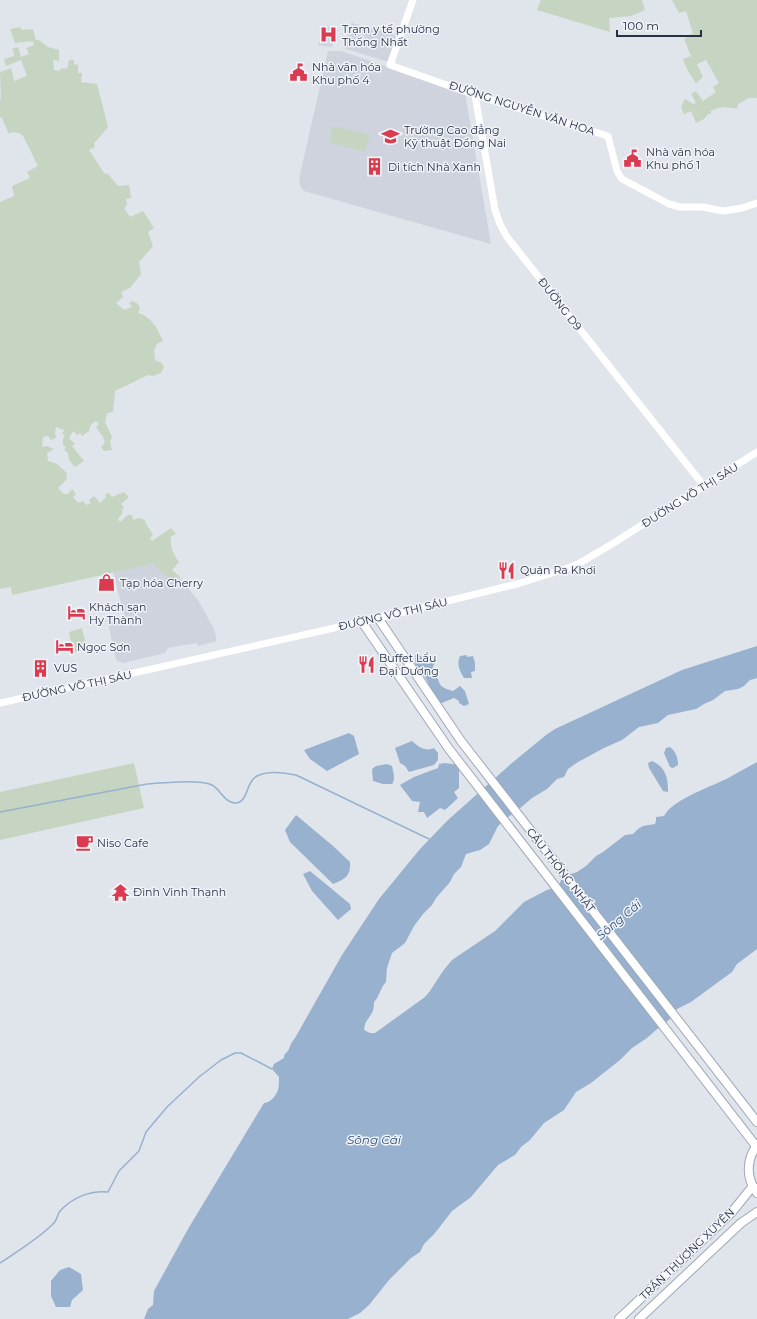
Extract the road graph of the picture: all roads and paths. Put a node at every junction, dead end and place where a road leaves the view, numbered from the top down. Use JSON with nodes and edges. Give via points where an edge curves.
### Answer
{"nodes":[{"id":1,"x":413,"y":0,"type":"edge"},
{"id":2,"x":475,"y":95,"type":"junction"},
{"id":3,"x":757,"y":203,"type":"edge"},
{"id":4,"x":757,"y":452,"type":"edge"},
{"id":5,"x":704,"y":486,"type":"junction"},
{"id":6,"x":378,"y":618,"type":"junction"},
{"id":7,"x":362,"y":622,"type":"junction"},
{"id":8,"x":0,"y":703,"type":"edge"},
{"id":9,"x":757,"y":1122,"type":"edge"},
{"id":10,"x":757,"y":1145,"type":"edge"},
{"id":11,"x":755,"y":1189,"type":"edge"},
{"id":12,"x":757,"y":1212,"type":"edge"},
{"id":13,"x":619,"y":1319,"type":"edge"},
{"id":14,"x":639,"y":1319,"type":"edge"}],
"edges":[{"from":1,"to":2,"type":"street","name":"ĐƯỜNG NGUYỄN VĂN HOA","via":[[390,65]]},
{"from":2,"to":3,"type":"street","name":"ĐƯỜNG NGUYỄN VĂN HOA","via":[[608,136],[617,172],[622,179],[669,204],[723,211]]},
{"from":2,"to":5,"type":"street","name":"ĐƯỜNG D9","via":[[495,210],[501,227]]},
{"from":4,"to":5,"type":"street","name":"ĐƯỜNG VÕ THỊ SÁU"},
{"from":5,"to":6,"type":"street","name":"ĐƯỜNG VÕ THỊ SÁU","via":[[578,564],[517,584]]},
{"from":6,"to":7,"type":"street","name":"ĐƯỜNG VÕ THỊ SÁU"},
{"from":6,"to":9,"type":"main road","name":"CẦU THỐNG NHẤT","via":[[461,741]]},
{"from":7,"to":8,"type":"street","name":"ĐƯỜNG VÕ THỊ SÁU"},
{"from":7,"to":10,"type":"main road","name":"CẦU THỐNG NHẤT","via":[[449,749]]},
{"from":10,"to":11,"type":"main road","via":[[752,1152],[749,1165]]},
{"from":11,"to":13,"type":"main road","name":"TRẦN THƯỢNG XUYÊN"},
{"from":12,"to":14,"type":"main road","name":"TRẦN THƯỢNG XUYÊN","via":[[741,1223]]}]}
